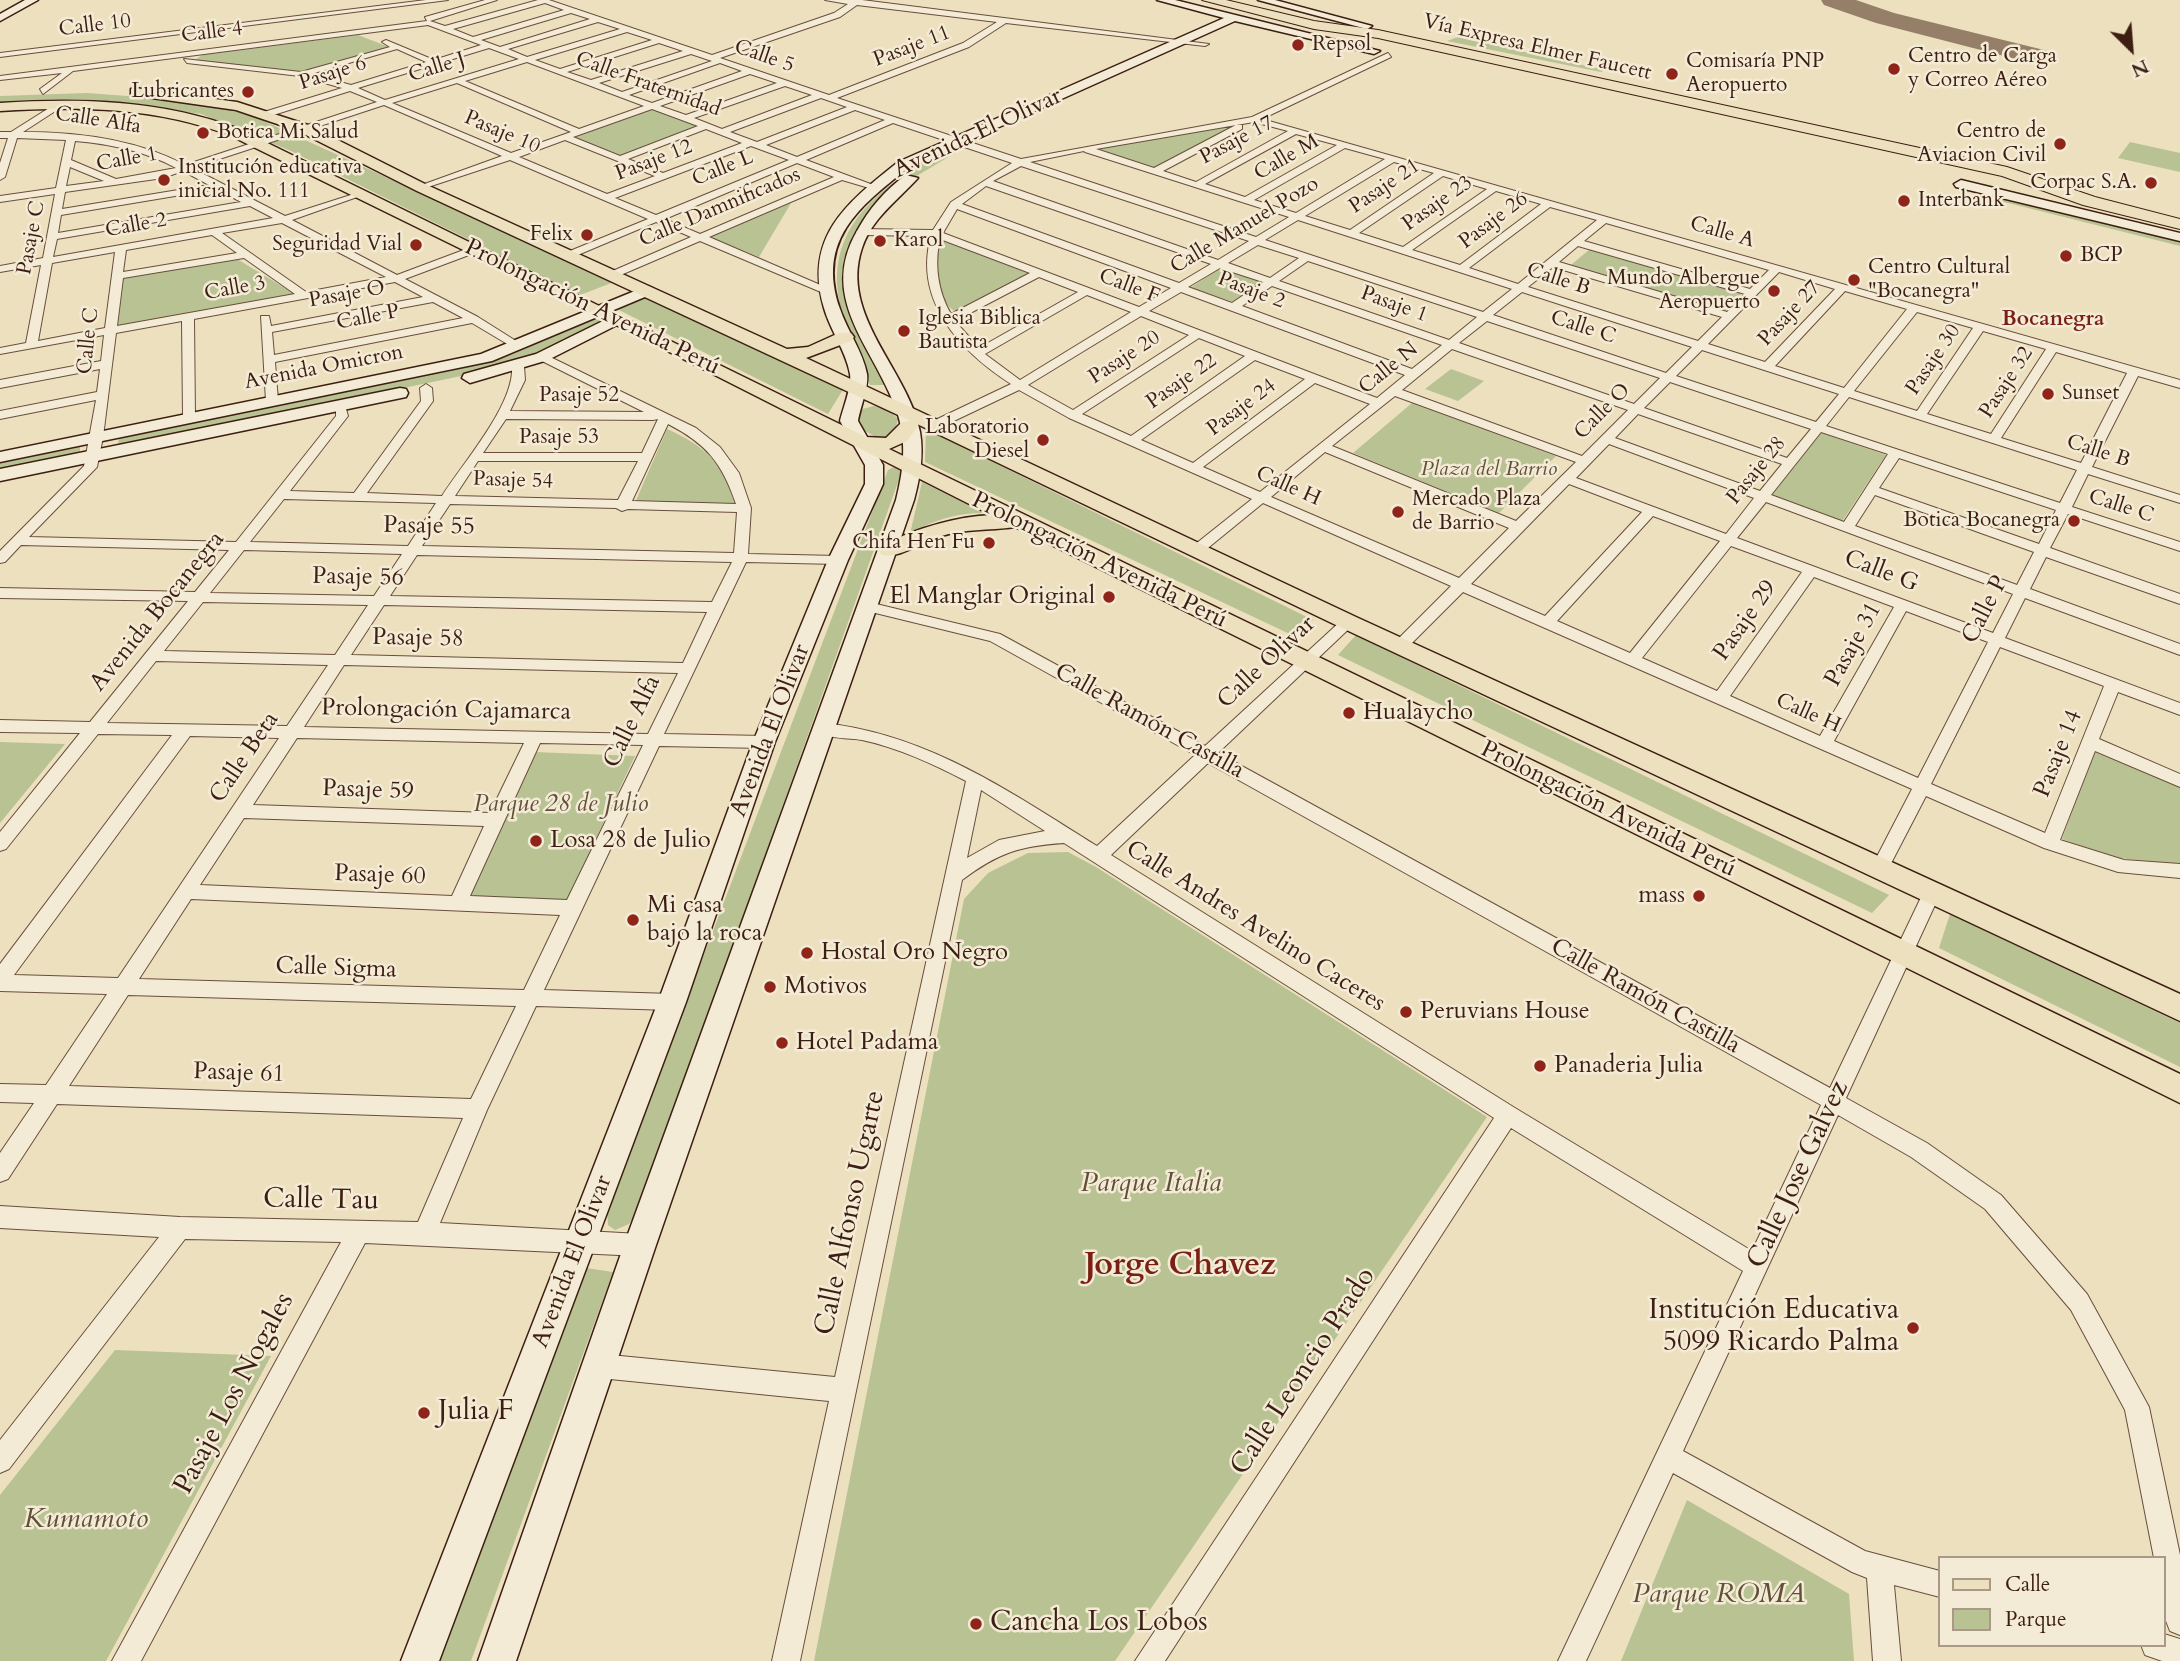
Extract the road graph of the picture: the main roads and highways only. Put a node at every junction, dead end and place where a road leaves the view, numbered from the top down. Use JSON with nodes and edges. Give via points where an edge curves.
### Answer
{"nodes":[{"id":1,"x":13,"y":0,"type":"edge"},
{"id":2,"x":33,"y":0,"type":"edge"},
{"id":3,"x":1162,"y":0,"type":"edge"},
{"id":4,"x":1209,"y":0,"type":"edge"},
{"id":5,"x":1233,"y":0,"type":"edge"},
{"id":6,"x":1263,"y":0,"type":"edge"},
{"id":7,"x":0,"y":7,"type":"edge"},
{"id":8,"x":0,"y":18,"type":"edge"},
{"id":9,"x":1238,"y":23,"type":"junction"},
{"id":10,"x":1307,"y":24,"type":"junction"},
{"id":11,"x":1367,"y":26,"type":"junction"},
{"id":12,"x":1160,"y":51,"type":"junction"},
{"id":13,"x":1374,"y":51,"type":"dead end"},
{"id":14,"x":1178,"y":56,"type":"junction"},
{"id":15,"x":1088,"y":82,"type":"junction"},
{"id":16,"x":1105,"y":87,"type":"junction"},
{"id":17,"x":0,"y":94,"type":"edge"},
{"id":18,"x":1054,"y":98,"type":"junction"},
{"id":19,"x":1071,"y":102,"type":"junction"},
{"id":20,"x":0,"y":107,"type":"edge"},
{"id":21,"x":1016,"y":114,"type":"junction"},
{"id":22,"x":1033,"y":119,"type":"junction"},
{"id":23,"x":1958,"y":162,"type":"junction"},
{"id":24,"x":1961,"y":184,"type":"dead end"},
{"id":25,"x":2075,"y":211,"type":"junction"},
{"id":26,"x":2180,"y":216,"type":"edge"},
{"id":27,"x":2180,"y":224,"type":"edge"},
{"id":28,"x":2180,"y":237,"type":"edge"},
{"id":29,"x":647,"y":291,"type":"junction"},
{"id":30,"x":601,"y":310,"type":"junction"},
{"id":31,"x":618,"y":319,"type":"junction"},
{"id":32,"x":845,"y":337,"type":"junction"},
{"id":33,"x":783,"y":355,"type":"junction"},
{"id":34,"x":857,"y":388,"type":"junction"},
{"id":35,"x":916,"y":422,"type":"junction"},
{"id":36,"x":862,"y":442,"type":"junction"},
{"id":37,"x":0,"y":457,"type":"edge"},
{"id":38,"x":914,"y":468,"type":"junction"},
{"id":39,"x":0,"y":475,"type":"edge"},
{"id":40,"x":1024,"y":524,"type":"junction"},
{"id":41,"x":889,"y":550,"type":"junction"},
{"id":42,"x":2180,"y":1008,"type":"edge"},
{"id":43,"x":2137,"y":1069,"type":"junction"},
{"id":44,"x":2180,"y":1089,"type":"edge"},
{"id":45,"x":2180,"y":1107,"type":"edge"},
{"id":46,"x":420,"y":1661,"type":"edge"},
{"id":47,"x":497,"y":1661,"type":"edge"}],
"edges":[{"from":1,"to":7,"type":"main road"},
{"from":2,"to":8,"type":"main road"},
{"from":3,"to":9,"type":"main road"},
{"from":4,"to":10,"type":"highway","name":"Vía Expresa Elmer Faucett"},
{"from":5,"to":11,"type":"highway","name":"Vía Expresa Elmer Faucett","via":[[1309,19]]},
{"from":6,"to":11,"type":"main road"},
{"from":9,"to":10,"type":"highway"},
{"from":9,"to":12,"type":"main road","name":"Avenida El Olivar"},
{"from":9,"to":13,"type":"main road"},
{"from":9,"to":14,"type":"main road","name":"Avenida El Olivar"},
{"from":10,"to":23,"type":"highway","name":"Vía Expresa Elmer Faucett","via":[[1378,34]]},
{"from":11,"to":26,"type":"highway","name":"Vía Expresa Elmer Faucett","via":[[1986,156],[2109,200]]},
{"from":12,"to":14,"type":"main road"},
{"from":12,"to":15,"type":"main road","name":"Avenida El Olivar"},
{"from":14,"to":16,"type":"main road","name":"Avenida El Olivar"},
{"from":15,"to":16,"type":"main road"},
{"from":15,"to":18,"type":"main road","name":"Avenida El Olivar"},
{"from":16,"to":19,"type":"main road","name":"Avenida El Olivar"},
{"from":17,"to":29,"type":"main road","name":"Prolongación Avenida Perú","via":[[163,94],[267,114]]},
{"from":18,"to":19,"type":"main road"},
{"from":18,"to":21,"type":"main road","name":"Avenida El Olivar"},
{"from":19,"to":22,"type":"main road","name":"Avenida El Olivar"},
{"from":20,"to":30,"type":"main road","name":"Prolongación Avenida Perú","via":[[140,110],[217,124]]},
{"from":21,"to":22,"type":"main road"},
{"from":21,"to":32,"type":"main road","name":"Avenida El Olivar","via":[[903,165],[845,216],[828,247],[828,292]]},
{"from":22,"to":35,"type":"main road","name":"Avenida El Olivar","via":[[928,166],[903,184],[861,232],[850,258],[847,284],[862,327]]},
{"from":23,"to":25,"type":"highway"},
{"from":23,"to":27,"type":"highway","name":"Vía Expresa Elmer Faucett","via":[[2007,172],[2088,201]]},
{"from":24,"to":25,"type":"main road"},
{"from":25,"to":28,"type":"main road"},
{"from":29,"to":30,"type":"main road","name":"Avenida Omicron"},
{"from":29,"to":33,"type":"main road","name":"Prolongación Avenida Perú"},
{"from":30,"to":31,"type":"main road","name":"Prolongación Avenida Perú"},
{"from":30,"to":37,"type":"main road","name":"Avenida Omicron","via":[[518,346],[454,365]]},
{"from":31,"to":36,"type":"main road","name":"Prolongación Avenida Perú"},
{"from":31,"to":39,"type":"main road","name":"Avenida Omicron","via":[[518,366]]},
{"from":32,"to":33,"type":"main road","via":[[812,352]]},
{"from":32,"to":34,"type":"main road","name":"Avenida El Olivar","via":[[858,369]]},
{"from":33,"to":34,"type":"main road","name":"Prolongación Avenida Perú"},
{"from":34,"to":35,"type":"main road","name":"Prolongación Avenida Perú"},
{"from":34,"to":36,"type":"main road","name":"Avenida El Olivar","via":[[849,421]]},
{"from":35,"to":36,"type":"main road","via":[[897,442]]},
{"from":35,"to":38,"type":"main road","name":"Avenida El Olivar"},
{"from":35,"to":42,"type":"main road","name":"Prolongación Avenida Perú"},
{"from":36,"to":38,"type":"main road","name":"Prolongación Avenida Perú"},
{"from":36,"to":46,"type":"main road","name":"Avenida El Olivar","via":[[874,465],[874,484],[764,742],[672,1002]]},
{"from":38,"to":40,"type":"main road","name":"Prolongación Avenida Perú"},
{"from":38,"to":41,"type":"main road","name":"Avenida El Olivar"},
{"from":40,"to":41,"type":"main road","via":[[987,520],[957,524]]},
{"from":40,"to":43,"type":"main road","name":"Prolongación Avenida Perú"},
{"from":41,"to":47,"type":"main road","name":"Avenida El Olivar","via":[[640,1245]]},
{"from":43,"to":44,"type":"main road","name":"Prolongación Avenida Perú"},
{"from":43,"to":45,"type":"main road"}]}
